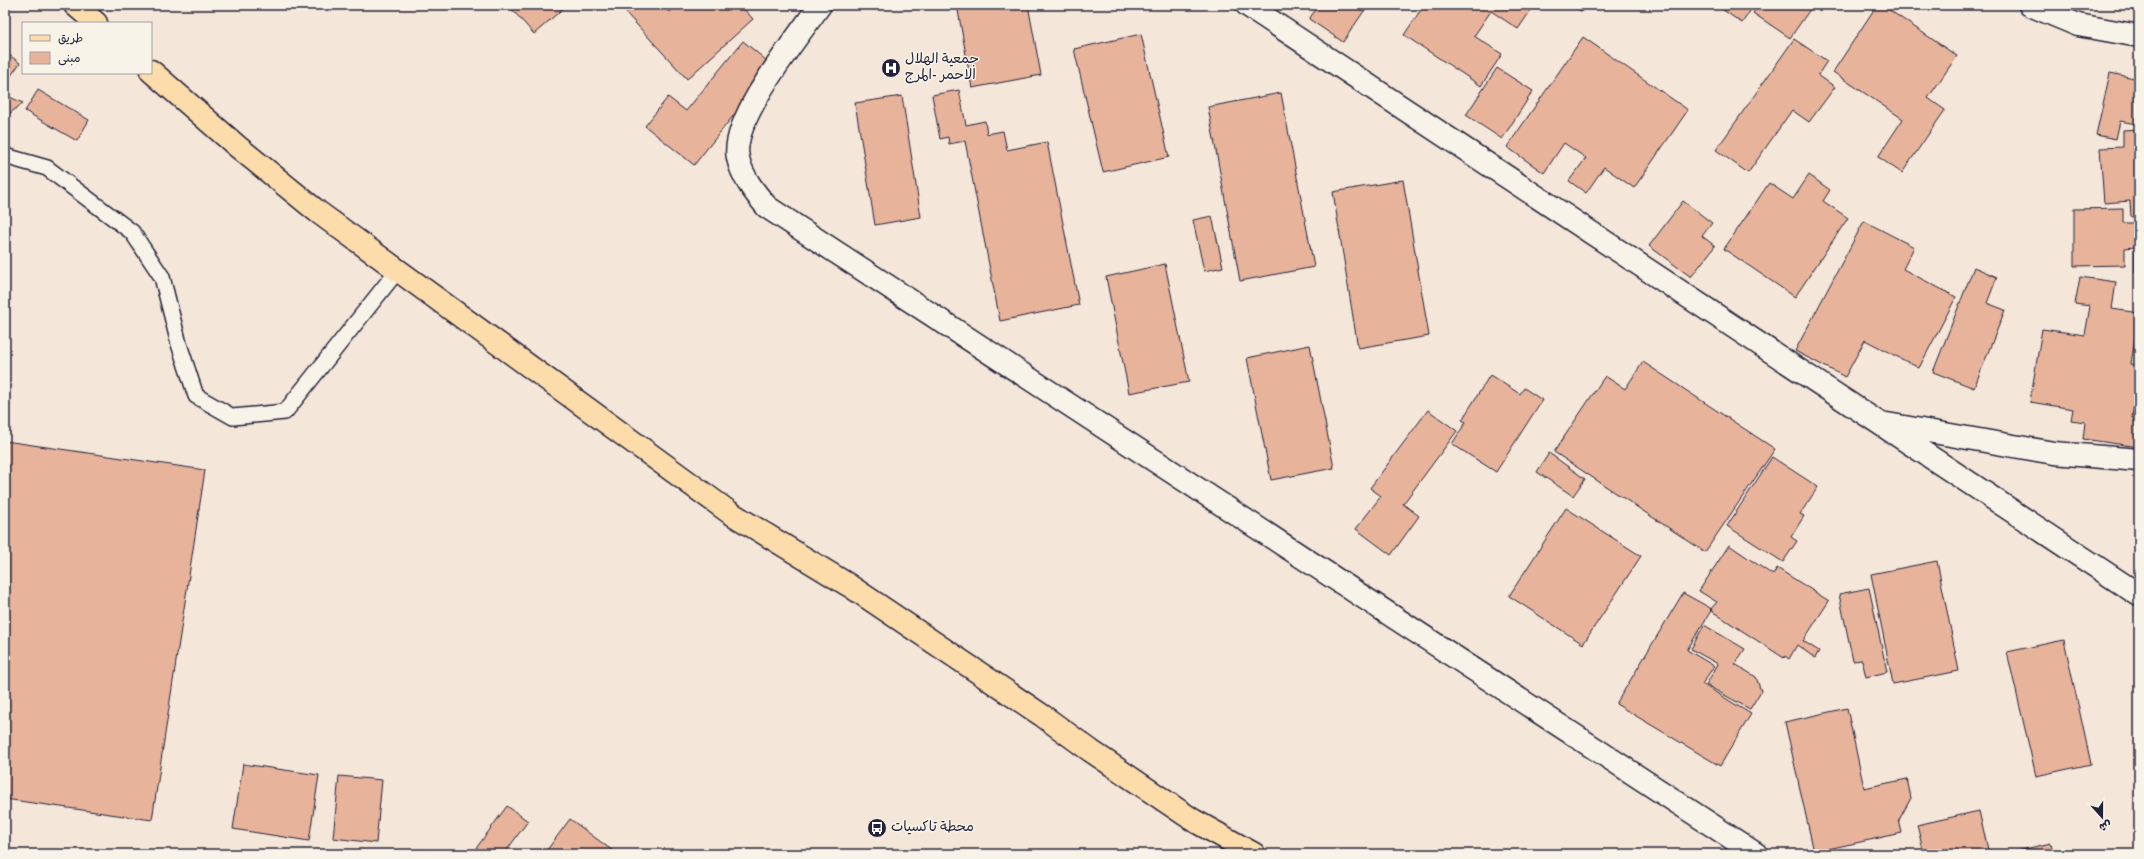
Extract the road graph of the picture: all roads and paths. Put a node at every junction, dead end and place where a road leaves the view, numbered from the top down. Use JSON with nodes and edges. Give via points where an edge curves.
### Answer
{"nodes":[{"id":1,"x":75,"y":5,"type":"edge"},
{"id":2,"x":820,"y":5,"type":"edge"},
{"id":3,"x":1247,"y":5,"type":"edge"},
{"id":4,"x":2030,"y":5,"type":"edge"},
{"id":5,"x":95,"y":22,"type":"edge"},
{"id":6,"x":2139,"y":36,"type":"edge"},
{"id":7,"x":152,"y":72,"type":"edge"},
{"id":8,"x":5,"y":156,"type":"edge"},
{"id":9,"x":397,"y":271,"type":"junction"},
{"id":10,"x":1877,"y":422,"type":"junction"},
{"id":11,"x":2139,"y":460,"type":"edge"},
{"id":12,"x":2139,"y":595,"type":"edge"},
{"id":13,"x":1193,"y":820,"type":"junction"},
{"id":14,"x":1226,"y":854,"type":"edge"},
{"id":15,"x":1254,"y":854,"type":"edge"},
{"id":16,"x":1756,"y":854,"type":"edge"}],
"edges":[{"from":1,"to":5,"type":"main road"},
{"from":2,"to":16,"type":"street","via":[[753,101],[738,139],[738,158],[746,177],[753,191],[768,207]]},
{"from":3,"to":10,"type":"street"},
{"from":4,"to":6,"type":"street","via":[[2078,25]]},
{"from":7,"to":9,"type":"main road","via":[[238,147],[318,212]]},
{"from":8,"to":9,"type":"lane","via":[[47,168],[132,232],[162,277],[179,344],[196,396],[233,417],[284,412]]},
{"from":9,"to":13,"type":"main road","via":[[729,512],[850,586]]},
{"from":10,"to":11,"type":"street","via":[[2054,453]]},
{"from":10,"to":12,"type":"street"},
{"from":13,"to":14,"type":"main road"},
{"from":13,"to":15,"type":"main road"}]}
